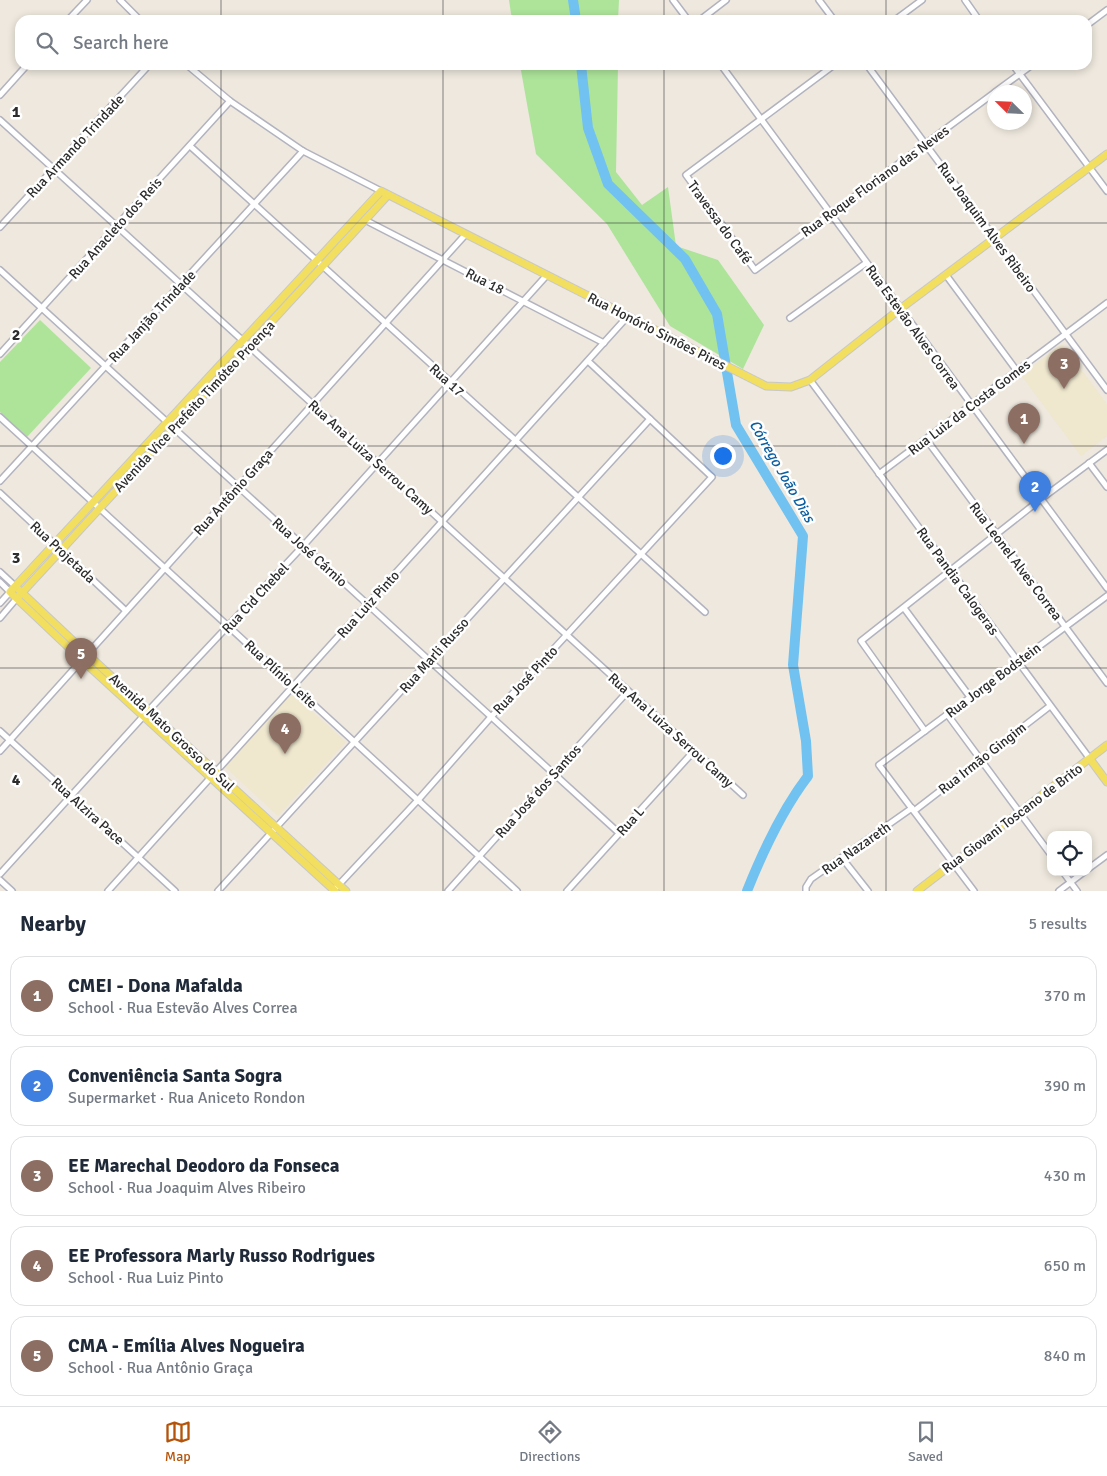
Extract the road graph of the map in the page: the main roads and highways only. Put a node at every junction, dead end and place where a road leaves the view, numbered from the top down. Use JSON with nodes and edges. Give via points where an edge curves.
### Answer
{"nodes":[{"id":1,"x":1107,"y":154,"type":"edge"},
{"id":2,"x":381,"y":191,"type":"joint"},
{"id":3,"x":388,"y":195,"type":"junction"},
{"id":4,"x":13,"y":589,"type":"joint"},
{"id":5,"x":20,"y":596,"type":"junction"},
{"id":6,"x":1107,"y":745,"type":"edge"},
{"id":7,"x":1090,"y":759,"type":"junction"},
{"id":8,"x":1107,"y":782,"type":"edge"},
{"id":9,"x":335,"y":889,"type":"edge"},
{"id":10,"x":346,"y":891,"type":"edge"},
{"id":11,"x":917,"y":891,"type":"edge"}],
"edges":[{"from":1,"to":3,"type":"main road","name":"Rua Honório Simões Pires","via":[[810,380],[791,387],[766,386]]},
{"from":2,"to":3,"type":"main road","name":"Rua Honório Simões Pires"},
{"from":2,"to":4,"type":"main road","name":"Avenida Vice Prefeito Timóteo Proença"},
{"from":3,"to":5,"type":"main road","name":"Avenida Vice Prefeito Timóteo Proença"},
{"from":4,"to":5,"type":"main road","name":"Avenida Mato Grosso do Sul"},
{"from":5,"to":9,"type":"main road","name":"Avenida Mato Grosso do Sul","via":[[276,828]]},
{"from":5,"to":9,"type":"main road","name":"Avenida Mato Grosso do Sul","via":[[143,717]]},
{"from":6,"to":7,"type":"main road","name":"Rua Giovani Toscano de Brito"},
{"from":7,"to":8,"type":"main road","name":"Rua Pandia Calogeras"},
{"from":7,"to":11,"type":"main road","name":"Rua Giovani Toscano de Brito"},
{"from":9,"to":10,"type":"main road","name":"Avenida Mato Grosso do Sul"}]}
